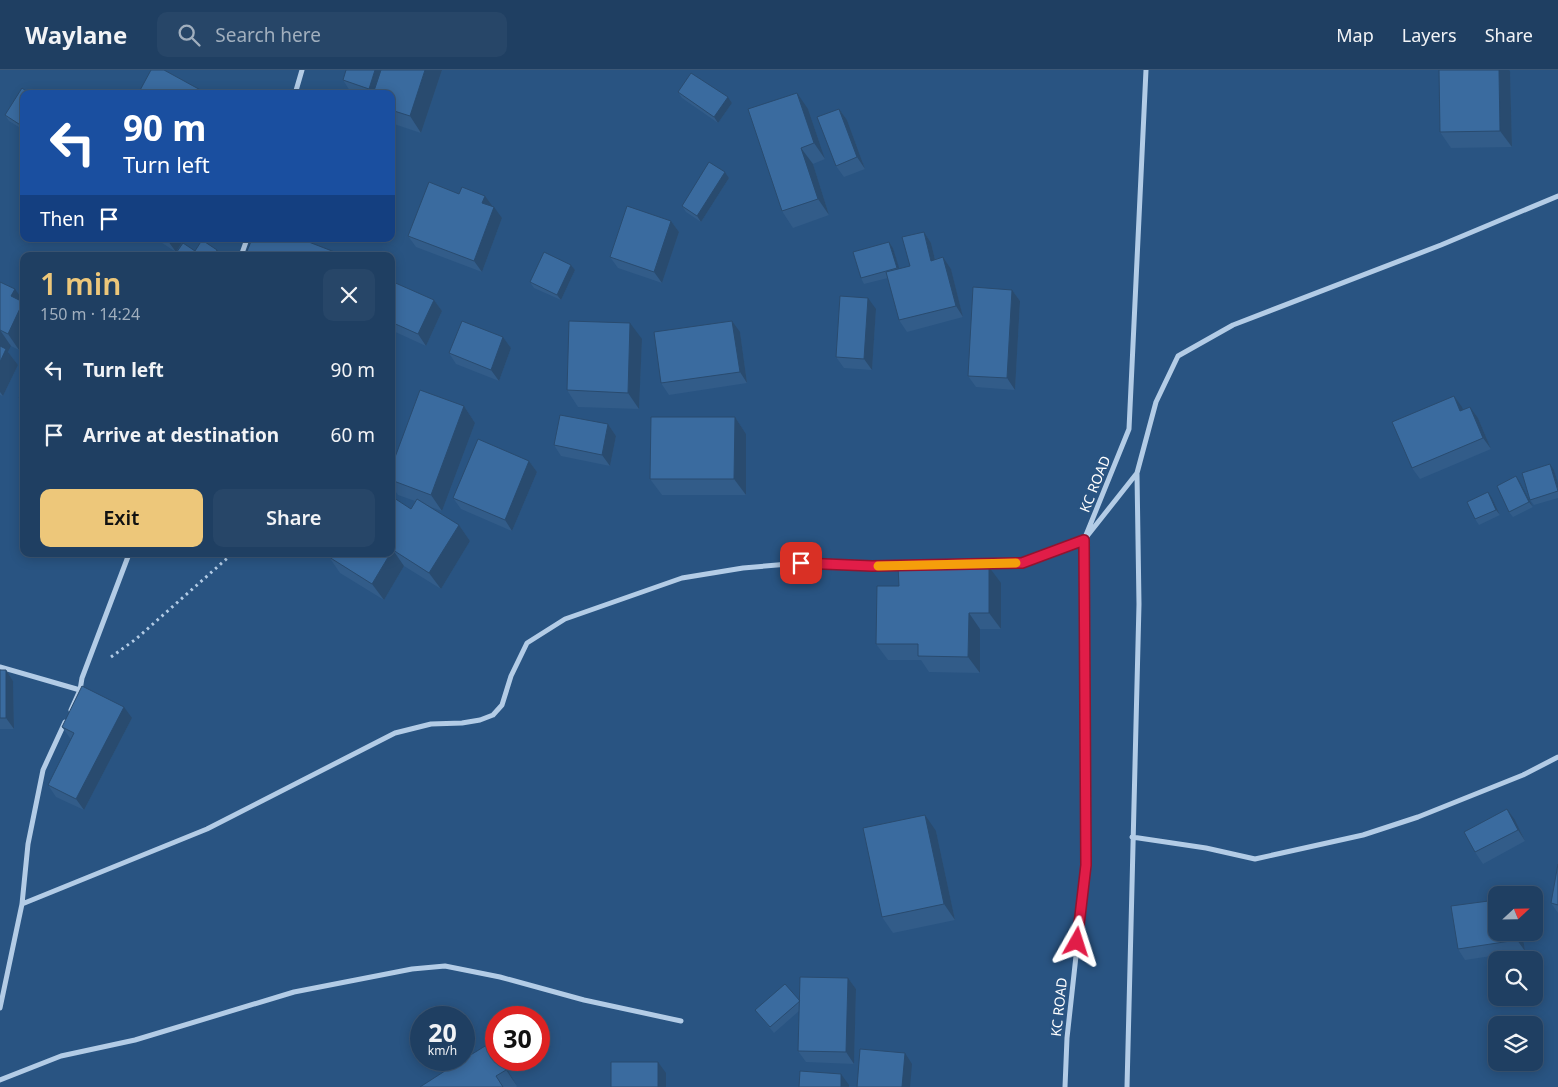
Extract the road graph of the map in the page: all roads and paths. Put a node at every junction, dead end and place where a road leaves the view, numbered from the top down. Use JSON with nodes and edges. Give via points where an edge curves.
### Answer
{"nodes":[{"id":1,"x":302,"y":70,"type":"edge"},
{"id":2,"x":1146,"y":70,"type":"edge"},
{"id":3,"x":295,"y":90,"type":"edge"},
{"id":4,"x":1558,"y":196,"type":"edge"},
{"id":5,"x":1137,"y":473,"type":"junction"},
{"id":6,"x":1084,"y":540,"type":"junction"},
{"id":7,"x":128,"y":557,"type":"edge"},
{"id":8,"x":229,"y":557,"type":"edge"},
{"id":9,"x":0,"y":667,"type":"edge"},
{"id":10,"x":82,"y":678,"type":"junction"},
{"id":11,"x":80,"y":690,"type":"junction"},
{"id":12,"x":1558,"y":757,"type":"edge"},
{"id":13,"x":1132,"y":837,"type":"junction"},
{"id":14,"x":22,"y":904,"type":"junction"},
{"id":15,"x":0,"y":1008,"type":"edge"},
{"id":16,"x":681,"y":1021,"type":"dead end"},
{"id":17,"x":0,"y":1080,"type":"edge"},
{"id":18,"x":1065,"y":1087,"type":"edge"},
{"id":19,"x":1126,"y":1087,"type":"edge"}],
"edges":[{"from":1,"to":3,"type":"street"},
{"from":2,"to":6,"type":"street","name":"KC ROAD","via":[[1130,429]]},
{"from":4,"to":5,"type":"street","via":[[1233,325],[1178,356],[1156,402]]},
{"from":5,"to":6,"type":"street"},
{"from":5,"to":13,"type":"street","via":[[1139,604]]},
{"from":6,"to":14,"type":"street","via":[[1022,563],[881,566],[801,563],[682,578],[565,619],[527,643],[502,705],[493,715],[480,720],[431,724],[395,732],[207,829]]},
{"from":6,"to":18,"type":"street","name":"KC ROAD","via":[[1086,865],[1067,1038]]},
{"from":7,"to":10,"type":"street"},
{"from":8,"to":10,"type":"path","via":[[136,639]]},
{"from":9,"to":11,"type":"street"},
{"from":10,"to":11,"type":"street"},
{"from":11,"to":14,"type":"street","via":[[43,770],[28,844]]},
{"from":12,"to":13,"type":"street","via":[[1522,775],[1363,836],[1255,859]]},
{"from":13,"to":19,"type":"street"},
{"from":14,"to":15,"type":"street"},
{"from":16,"to":17,"type":"street","via":[[445,966],[412,969],[294,992],[135,1040],[61,1056]]}]}
